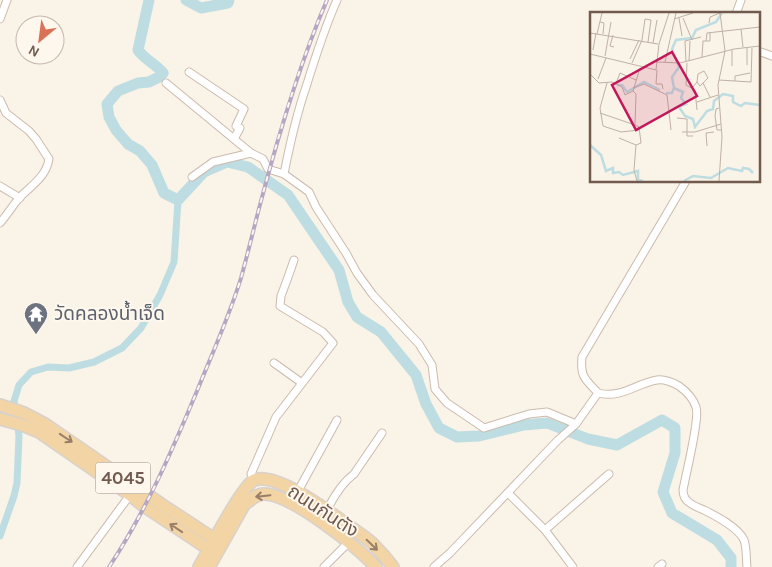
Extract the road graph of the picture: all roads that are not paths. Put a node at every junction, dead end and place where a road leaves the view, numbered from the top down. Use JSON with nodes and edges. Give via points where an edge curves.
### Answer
{"nodes":[{"id":1,"x":7,"y":0,"type":"edge"},
{"id":2,"x":337,"y":0,"type":"edge"},
{"id":3,"x":741,"y":0,"type":"edge"},
{"id":4,"x":737,"y":12,"type":"edge"},
{"id":5,"x":0,"y":19,"type":"edge"},
{"id":6,"x":189,"y":72,"type":"dead end"},
{"id":7,"x":166,"y":83,"type":"dead end"},
{"id":8,"x":0,"y":100,"type":"edge"},
{"id":9,"x":3,"y":115,"type":"edge"},
{"id":10,"x":234,"y":139,"type":"junction"},
{"id":11,"x":251,"y":154,"type":"junction"},
{"id":12,"x":284,"y":174,"type":"junction"},
{"id":13,"x":192,"y":178,"type":"dead end"},
{"id":14,"x":685,"y":182,"type":"edge"},
{"id":15,"x":0,"y":186,"type":"edge"},
{"id":16,"x":20,"y":198,"type":"junction"},
{"id":17,"x":0,"y":223,"type":"edge"},
{"id":18,"x":294,"y":260,"type":"dead end"},
{"id":19,"x":274,"y":363,"type":"dead end"},
{"id":20,"x":302,"y":383,"type":"junction"},
{"id":21,"x":598,"y":393,"type":"junction"},
{"id":22,"x":0,"y":405,"type":"edge"},
{"id":23,"x":0,"y":419,"type":"edge"},
{"id":24,"x":337,"y":420,"type":"dead end"},
{"id":25,"x":576,"y":424,"type":"junction"},
{"id":26,"x":382,"y":433,"type":"dead end"},
{"id":27,"x":609,"y":474,"type":"dead end"},
{"id":28,"x":254,"y":480,"type":"junction"},
{"id":29,"x":298,"y":491,"type":"junction"},
{"id":30,"x":508,"y":493,"type":"junction"},
{"id":31,"x":130,"y":495,"type":"junction"},
{"id":32,"x":327,"y":510,"type":"junction"},
{"id":33,"x":319,"y":520,"type":"junction"},
{"id":34,"x":545,"y":530,"type":"junction"},
{"id":35,"x":349,"y":542,"type":"junction"},
{"id":36,"x":215,"y":547,"type":"junction"},
{"id":37,"x":77,"y":567,"type":"edge"},
{"id":38,"x":199,"y":567,"type":"edge"},
{"id":39,"x":209,"y":567,"type":"edge"},
{"id":40,"x":324,"y":567,"type":"edge"},
{"id":41,"x":376,"y":567,"type":"edge"},
{"id":42,"x":393,"y":567,"type":"edge"},
{"id":43,"x":434,"y":567,"type":"edge"},
{"id":44,"x":573,"y":567,"type":"edge"},
{"id":45,"x":747,"y":567,"type":"edge"}],
"edges":[{"from":1,"to":5,"type":"street"},
{"from":2,"to":12,"type":"street","via":[[302,98]]},
{"from":3,"to":4,"type":"street"},
{"from":6,"to":10,"type":"street","via":[[244,110]]},
{"from":7,"to":10,"type":"street"},
{"from":8,"to":9,"type":"street"},
{"from":9,"to":16,"type":"street","via":[[29,131],[49,159],[44,174]]},
{"from":10,"to":11,"type":"street"},
{"from":11,"to":12,"type":"street","via":[[264,160],[268,169]]},
{"from":11,"to":13,"type":"street","via":[[213,162]]},
{"from":12,"to":25,"type":"street","via":[[308,192],[373,295],[419,344],[432,365],[435,390],[447,403],[484,428],[547,412]]},
{"from":14,"to":21,"type":"street","via":[[582,357],[581,369]]},
{"from":15,"to":16,"type":"street"},
{"from":16,"to":17,"type":"street"},
{"from":18,"to":20,"type":"street","via":[[280,306],[323,332],[333,343]]},
{"from":19,"to":20,"type":"street"},
{"from":20,"to":28,"type":"street","via":[[276,417],[251,474]]},
{"from":21,"to":25,"type":"street"},
{"from":21,"to":45,"type":"street","via":[[627,391],[661,380],[682,388],[692,398],[697,413],[683,495],[690,504],[713,514],[740,534],[745,544]]},
{"from":22,"to":36,"type":"main road","number":"4045","one_way":true,"via":[[45,424]]},
{"from":23,"to":31,"type":"main road","number":"4045","via":[[39,432]]},
{"from":24,"to":29,"type":"street"},
{"from":25,"to":30,"type":"street"},
{"from":26,"to":32,"type":"street"},
{"from":27,"to":34,"type":"street"},
{"from":28,"to":29,"type":"main road","name":"ถนนกันตัง","via":[[273,480]]},
{"from":28,"to":36,"type":"main road","name":"ถนนกันตัง","via":[[244,490]]},
{"from":29,"to":32,"type":"main road","name":"ถนนกันตัง"},
{"from":30,"to":34,"type":"street"},
{"from":30,"to":43,"type":"street"},
{"from":36,"to":31,"type":"main road","number":"4045","one_way":true},
{"from":31,"to":37,"type":"street"},
{"from":32,"to":33,"type":"main road"},
{"from":32,"to":42,"type":"main road","name":"ถนนกันตัง","one_way":true,"via":[[372,543]]},
{"from":33,"to":35,"type":"main road","name":"ถนนกันตัง"},
{"from":33,"to":36,"type":"main road","name":"ถนนกันตัง","one_way":true,"via":[[291,503],[263,494],[251,498],[244,505]]},
{"from":34,"to":44,"type":"street"},
{"from":35,"to":40,"type":"street"},
{"from":35,"to":41,"type":"main road","name":"ถนนกันตัง"},
{"from":36,"to":38,"type":"main road","name":"ถนนกันตัง"},
{"from":36,"to":39,"type":"main road","name":"ถนนกันตัง"}]}
